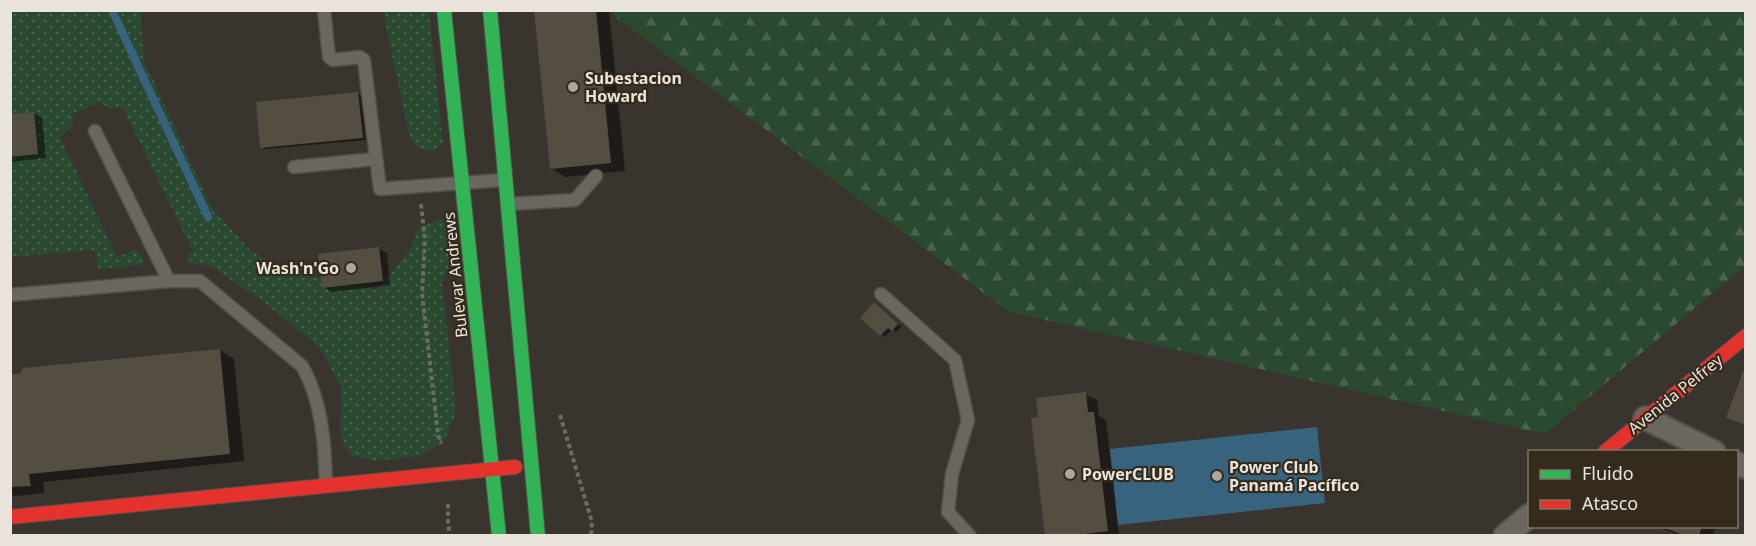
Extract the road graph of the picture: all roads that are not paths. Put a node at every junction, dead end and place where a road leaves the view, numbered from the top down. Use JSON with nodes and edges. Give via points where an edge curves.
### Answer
{"nodes":[{"id":1,"x":324,"y":10,"type":"edge"},
{"id":2,"x":444,"y":10,"type":"edge"},
{"id":3,"x":490,"y":10,"type":"edge"},
{"id":4,"x":95,"y":131,"type":"dead end"},
{"id":5,"x":375,"y":159,"type":"junction"},
{"id":6,"x":294,"y":167,"type":"dead end"},
{"id":7,"x":596,"y":176,"type":"dead end"},
{"id":8,"x":506,"y":180,"type":"junction"},
{"id":9,"x":462,"y":183,"type":"junction"},
{"id":10,"x":508,"y":204,"type":"junction"},
{"id":11,"x":169,"y":281,"type":"junction"},
{"id":12,"x":881,"y":294,"type":"dead end"},
{"id":13,"x":10,"y":295,"type":"edge"},
{"id":14,"x":1746,"y":336,"type":"edge"},
{"id":15,"x":1645,"y":418,"type":"junction"},
{"id":16,"x":1607,"y":450,"type":"edge"},
{"id":17,"x":1710,"y":450,"type":"edge"},
{"id":18,"x":532,"y":466,"type":"junction"},
{"id":19,"x":493,"y":469,"type":"junction"},
{"id":20,"x":326,"y":486,"type":"junction"},
{"id":21,"x":10,"y":517,"type":"edge"},
{"id":22,"x":1528,"y":517,"type":"edge"},
{"id":23,"x":499,"y":536,"type":"edge"},
{"id":24,"x":538,"y":536,"type":"edge"},
{"id":25,"x":970,"y":536,"type":"edge"},
{"id":26,"x":1505,"y":536,"type":"edge"}],
"edges":[{"from":1,"to":5,"type":"lane","via":[[329,57],[364,60]]},
{"from":2,"to":9,"type":"main road","name":"Bulevar Andrews"},
{"from":3,"to":8,"type":"main road"},
{"from":4,"to":11,"type":"lane"},
{"from":5,"to":6,"type":"lane"},
{"from":5,"to":9,"type":"lane","via":[[380,189]]},
{"from":7,"to":10,"type":"lane","via":[[575,200]]},
{"from":8,"to":9,"type":"lane"},
{"from":8,"to":10,"type":"main road"},
{"from":9,"to":19,"type":"main road","name":"Bulevar Andrews"},
{"from":10,"to":18,"type":"main road"},
{"from":11,"to":13,"type":"lane"},
{"from":11,"to":20,"type":"lane","via":[[200,281],[302,366],[313,385],[326,455]]},
{"from":12,"to":25,"type":"lane","via":[[955,360],[968,420],[952,474],[948,512]]},
{"from":14,"to":15,"type":"main road","name":"Avenida Pelfrey"},
{"from":15,"to":16,"type":"main road","name":"Avenida Pelfrey"},
{"from":15,"to":17,"type":"street"},
{"from":18,"to":19,"type":"main road"},
{"from":18,"to":24,"type":"main road"},
{"from":19,"to":20,"type":"main road"},
{"from":19,"to":23,"type":"main road","name":"Bulevar Andrews"},
{"from":20,"to":21,"type":"main road"},
{"from":22,"to":26,"type":"street"}]}
